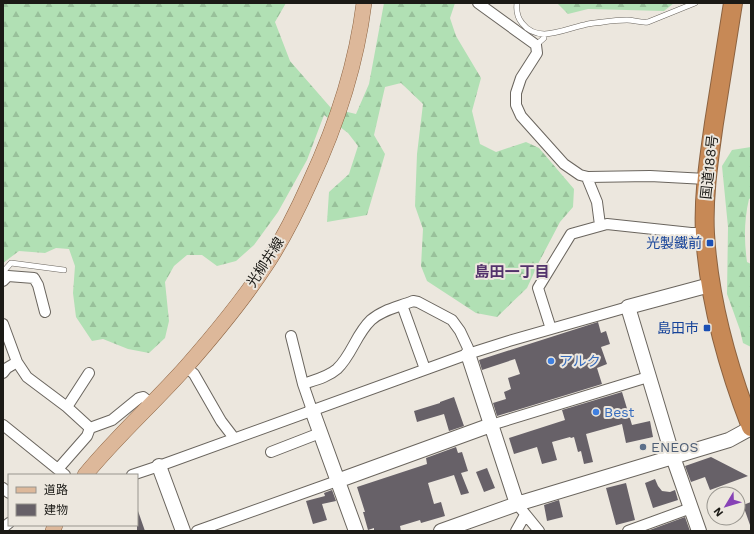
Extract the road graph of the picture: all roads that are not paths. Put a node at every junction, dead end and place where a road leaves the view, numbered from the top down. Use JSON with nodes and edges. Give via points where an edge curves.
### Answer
{"nodes":[{"id":1,"x":364,"y":3,"type":"edge"},
{"id":2,"x":478,"y":3,"type":"edge"},
{"id":3,"x":517,"y":3,"type":"edge"},
{"id":4,"x":695,"y":3,"type":"edge"},
{"id":5,"x":730,"y":3,"type":"edge"},
{"id":6,"x":544,"y":34,"type":"junction"},
{"id":7,"x":536,"y":45,"type":"junction"},
{"id":8,"x":588,"y":177,"type":"junction"},
{"id":9,"x":706,"y":179,"type":"junction"},
{"id":10,"x":600,"y":225,"type":"junction"},
{"id":11,"x":705,"y":233,"type":"junction"},
{"id":12,"x":64,"y":270,"type":"dead end"},
{"id":13,"x":3,"y":272,"type":"edge"},
{"id":14,"x":3,"y":281,"type":"edge"},
{"id":15,"x":710,"y":285,"type":"junction"},
{"id":16,"x":402,"y":305,"type":"junction"},
{"id":17,"x":628,"y":307,"type":"junction"},
{"id":18,"x":45,"y":312,"type":"dead end"},
{"id":19,"x":3,"y":324,"type":"edge"},
{"id":20,"x":550,"y":329,"type":"junction"},
{"id":21,"x":719,"y":331,"type":"junction"},
{"id":22,"x":291,"y":336,"type":"dead end"},
{"id":23,"x":468,"y":354,"type":"junction"},
{"id":24,"x":17,"y":362,"type":"junction"},
{"id":25,"x":186,"y":367,"type":"junction"},
{"id":26,"x":424,"y":369,"type":"junction"},
{"id":27,"x":3,"y":373,"type":"edge"},
{"id":28,"x":88,"y":373,"type":"dead end"},
{"id":29,"x":648,"y":378,"type":"junction"},
{"id":30,"x":304,"y":384,"type":"junction"},
{"id":31,"x":751,"y":400,"type":"edge"},
{"id":32,"x":152,"y":404,"type":"junction"},
{"id":33,"x":67,"y":406,"type":"junction"},
{"id":34,"x":312,"y":410,"type":"junction"},
{"id":35,"x":3,"y":424,"type":"edge"},
{"id":36,"x":492,"y":425,"type":"junction"},
{"id":37,"x":751,"y":427,"type":"edge"},
{"id":38,"x":90,"y":428,"type":"junction"},
{"id":39,"x":320,"y":433,"type":"junction"},
{"id":40,"x":234,"y":438,"type":"junction"},
{"id":41,"x":271,"y":452,"type":"dead end"},
{"id":42,"x":673,"y":457,"type":"junction"},
{"id":43,"x":159,"y":466,"type":"junction"},
{"id":44,"x":62,"y":472,"type":"edge"},
{"id":45,"x":87,"y":474,"type":"edge"},
{"id":46,"x":135,"y":474,"type":"edge"},
{"id":47,"x":337,"y":481,"type":"junction"},
{"id":48,"x":691,"y":508,"type":"junction"},
{"id":49,"x":521,"y":509,"type":"junction"},
{"id":50,"x":183,"y":531,"type":"edge"},
{"id":51,"x":197,"y":531,"type":"edge"},
{"id":52,"x":356,"y":531,"type":"edge"},
{"id":53,"x":441,"y":531,"type":"edge"},
{"id":54,"x":516,"y":531,"type":"edge"},
{"id":55,"x":539,"y":531,"type":"edge"},
{"id":56,"x":628,"y":531,"type":"edge"},
{"id":57,"x":699,"y":531,"type":"edge"}],
"edges":[{"from":1,"to":25,"type":"main road","name":"光柳井線","via":[[345,93],[323,153],[296,212],[268,262],[229,316]]},
{"from":2,"to":7,"type":"street"},
{"from":3,"to":6,"type":"lane","via":[[519,20],[525,27],[534,33]]},
{"from":4,"to":6,"type":"lane","via":[[648,22],[604,22]]},
{"from":5,"to":9,"type":"highway","name":"国道188号"},
{"from":6,"to":7,"type":"lane","via":[[544,38]]},
{"from":7,"to":8,"type":"street","via":[[537,53],[521,78],[516,93],[516,105],[520,116],[564,164],[580,175]]},
{"from":8,"to":9,"type":"street","via":[[650,176]]},
{"from":8,"to":10,"type":"street"},
{"from":9,"to":11,"type":"highway","name":"国道188号"},
{"from":10,"to":11,"type":"street"},
{"from":10,"to":20,"type":"street","via":[[572,234],[538,288]]},
{"from":11,"to":15,"type":"highway","name":"国道188号"},
{"from":12,"to":13,"type":"lane","via":[[10,263]]},
{"from":14,"to":18,"type":"street","via":[[8,276],[34,278]]},
{"from":15,"to":17,"type":"street"},
{"from":15,"to":21,"type":"highway","name":"国道188号"},
{"from":16,"to":23,"type":"street","via":[[418,302],[452,320],[468,348]]},
{"from":16,"to":26,"type":"street"},
{"from":16,"to":30,"type":"street","via":[[380,313],[370,321],[337,369]]},
{"from":17,"to":20,"type":"street"},
{"from":17,"to":29,"type":"street"},
{"from":19,"to":24,"type":"street"},
{"from":20,"to":23,"type":"street"},
{"from":21,"to":31,"type":"highway","name":"国道188号"},
{"from":21,"to":37,"type":"highway","name":"国道188号"},
{"from":22,"to":30,"type":"street"},
{"from":23,"to":26,"type":"street"},
{"from":23,"to":36,"type":"street"},
{"from":24,"to":27,"type":"street"},
{"from":24,"to":33,"type":"street","via":[[27,377]]},
{"from":25,"to":32,"type":"main road","name":"光柳井線"},
{"from":25,"to":40,"type":"street","via":[[194,374],[221,421]]},
{"from":26,"to":34,"type":"street"},
{"from":28,"to":33,"type":"street"},
{"from":29,"to":36,"type":"street"},
{"from":29,"to":42,"type":"street"},
{"from":30,"to":34,"type":"street"},
{"from":32,"to":38,"type":"street","via":[[143,397],[139,398],[112,420]]},
{"from":32,"to":45,"type":"main road","name":"光柳井線","via":[[100,457]]},
{"from":33,"to":38,"type":"street"},
{"from":34,"to":39,"type":"street"},
{"from":34,"to":40,"type":"street"},
{"from":35,"to":44,"type":"street"},
{"from":36,"to":47,"type":"street"},
{"from":36,"to":49,"type":"street"},
{"from":37,"to":42,"type":"street","via":[[729,440]]},
{"from":38,"to":44,"type":"street"},
{"from":39,"to":41,"type":"street"},
{"from":39,"to":47,"type":"street"},
{"from":40,"to":43,"type":"street"},
{"from":42,"to":48,"type":"street"},
{"from":42,"to":49,"type":"street"},
{"from":43,"to":46,"type":"street"},
{"from":43,"to":50,"type":"street"},
{"from":47,"to":51,"type":"street"},
{"from":47,"to":52,"type":"street"},
{"from":48,"to":56,"type":"street"},
{"from":48,"to":57,"type":"street"},
{"from":49,"to":53,"type":"street"},
{"from":49,"to":54,"type":"street"},
{"from":49,"to":55,"type":"street"}]}
